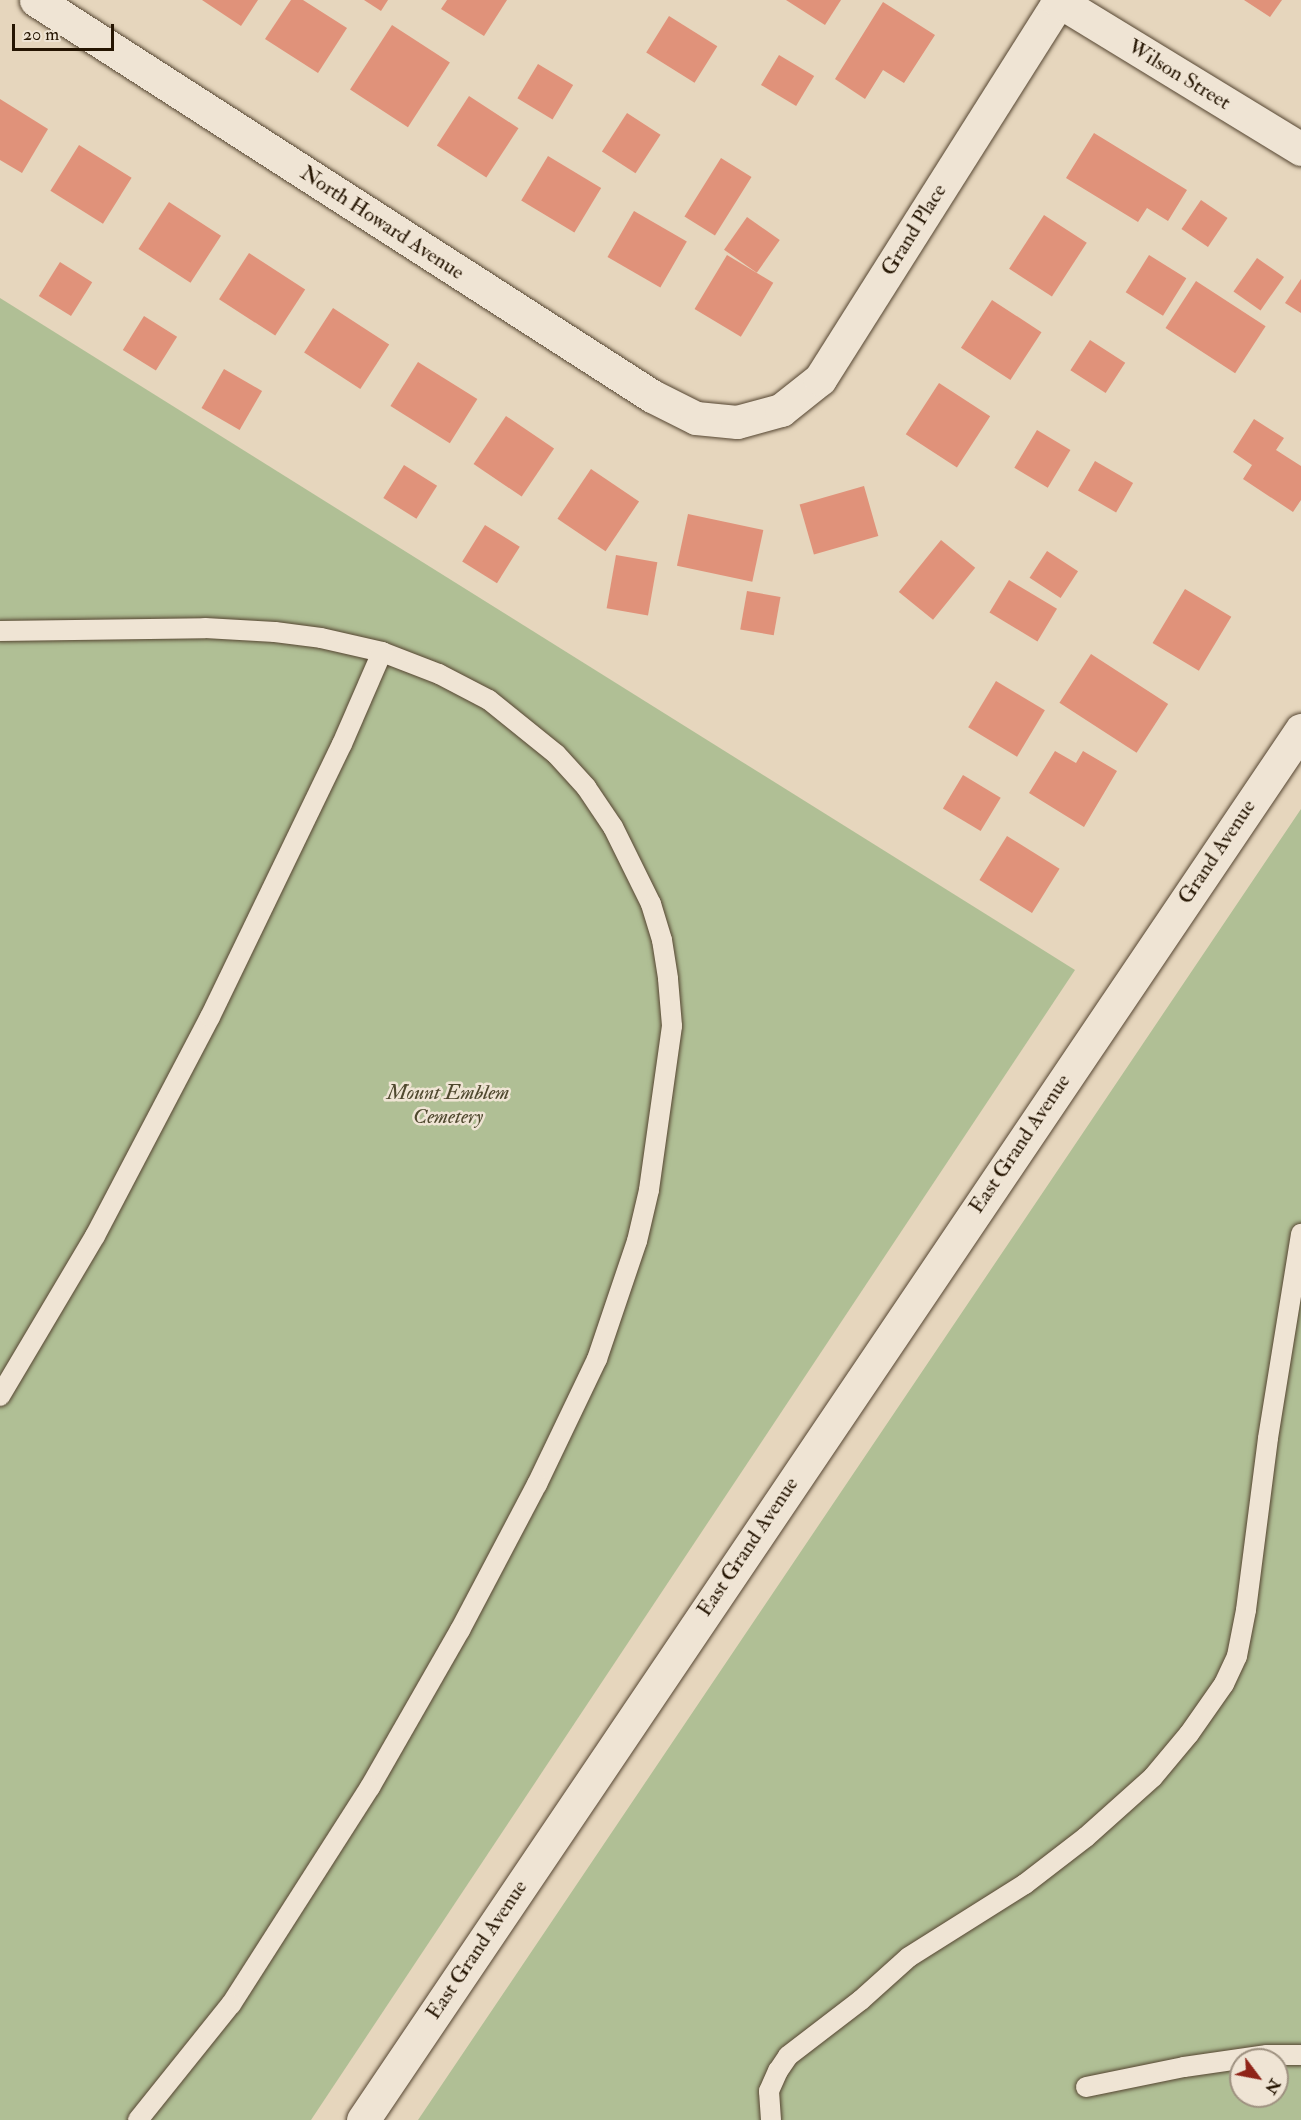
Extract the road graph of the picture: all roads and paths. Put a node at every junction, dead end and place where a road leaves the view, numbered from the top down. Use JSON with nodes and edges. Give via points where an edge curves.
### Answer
{"nodes":[{"id":1,"x":36,"y":0,"type":"edge"},
{"id":2,"x":1058,"y":1,"type":"edge"},
{"id":3,"x":1301,"y":149,"type":"edge"},
{"id":4,"x":737,"y":422,"type":"joint"},
{"id":5,"x":0,"y":631,"type":"edge"},
{"id":6,"x":382,"y":652,"type":"junction"},
{"id":7,"x":1301,"y":730,"type":"edge"},
{"id":8,"x":1134,"y":974,"type":"joint"},
{"id":9,"x":1301,"y":1234,"type":"edge"},
{"id":10,"x":0,"y":1396,"type":"edge"},
{"id":11,"x":1301,"y":2055,"type":"edge"},
{"id":12,"x":1086,"y":2086,"type":"dead end"},
{"id":13,"x":138,"y":2120,"type":"edge"},
{"id":14,"x":363,"y":2120,"type":"edge"},
{"id":15,"x":771,"y":2120,"type":"edge"}],
"edges":[{"from":1,"to":4,"type":"main road","name":"North Howard Avenue","via":[[652,396],[696,418]]},
{"from":2,"to":3,"type":"main road","name":"Wilson Street"},
{"from":2,"to":4,"type":"main road","name":"Grand Place","via":[[820,379],[781,410]]},
{"from":5,"to":6,"type":"lane","via":[[216,628],[321,638]]},
{"from":6,"to":10,"type":"lane","via":[[333,765],[210,1017],[95,1236]]},
{"from":6,"to":13,"type":"lane","via":[[439,674],[489,700],[525,726],[586,788],[613,826],[651,904],[662,940],[672,1026],[659,1131],[637,1241],[597,1359],[526,1505],[376,1777],[291,1915],[231,2004]]},
{"from":7,"to":8,"type":"main road","name":"Grand Avenue"},
{"from":8,"to":14,"type":"main road","name":"East Grand Avenue"},
{"from":9,"to":15,"type":"lane","via":[[1266,1449],[1246,1610],[1238,1656],[1224,1684],[1153,1777],[1086,1837],[1025,1884],[909,1957],[788,2056],[769,2091]]},
{"from":11,"to":12,"type":"lane","via":[[1267,2055]]}]}
